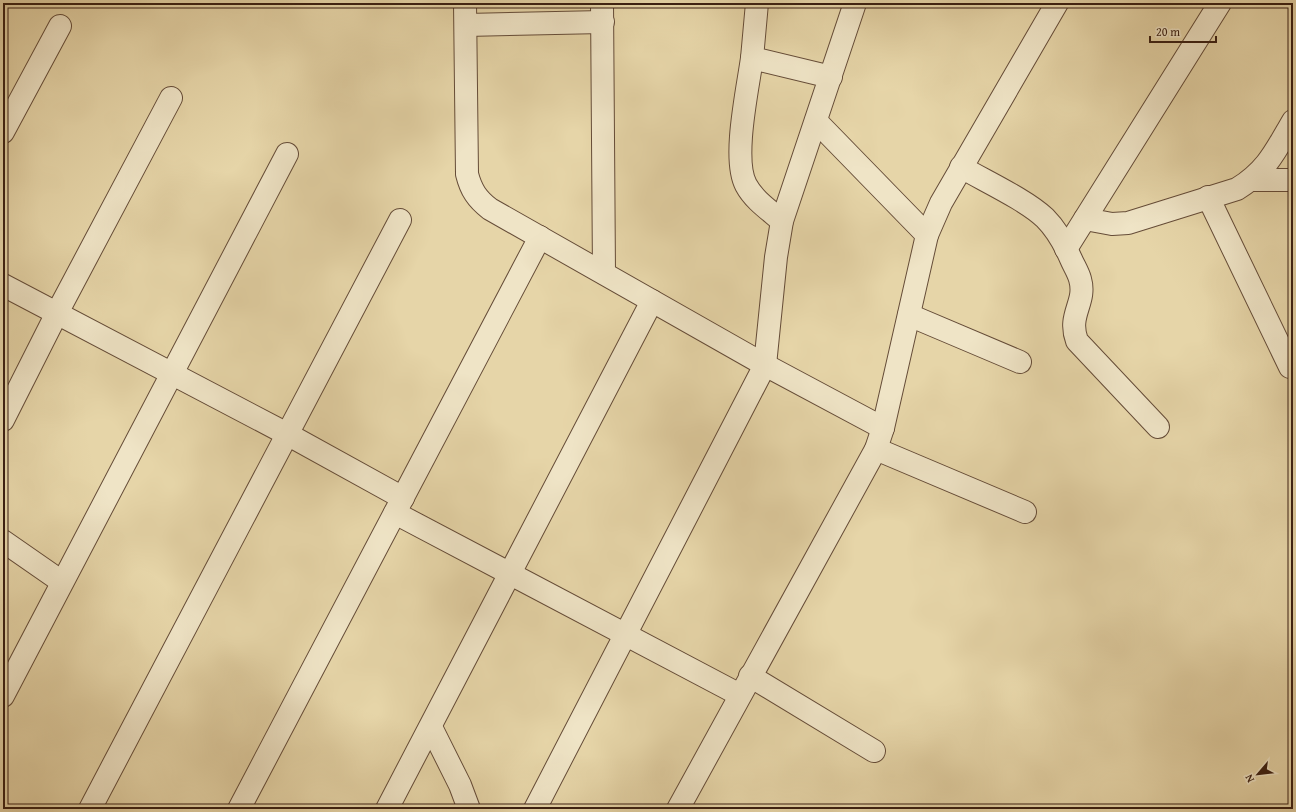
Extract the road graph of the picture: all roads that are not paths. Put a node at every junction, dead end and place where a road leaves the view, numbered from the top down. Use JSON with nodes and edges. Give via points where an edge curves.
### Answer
{"nodes":[{"id":1,"x":466,"y":3,"type":"edge"},
{"id":2,"x":757,"y":3,"type":"edge"},
{"id":3,"x":855,"y":3,"type":"edge"},
{"id":4,"x":1057,"y":3,"type":"edge"},
{"id":5,"x":1220,"y":3,"type":"edge"},
{"id":6,"x":602,"y":12,"type":"edge"},
{"id":7,"x":466,"y":25,"type":"junction"},
{"id":8,"x":60,"y":26,"type":"dead end"},
{"id":9,"x":752,"y":58,"type":"junction"},
{"id":10,"x":831,"y":77,"type":"junction"},
{"id":11,"x":171,"y":98,"type":"dead end"},
{"id":12,"x":816,"y":121,"type":"junction"},
{"id":13,"x":1293,"y":122,"type":"edge"},
{"id":14,"x":3,"y":132,"type":"edge"},
{"id":15,"x":287,"y":154,"type":"dead end"},
{"id":16,"x":961,"y":167,"type":"junction"},
{"id":17,"x":1251,"y":180,"type":"junction"},
{"id":18,"x":1293,"y":180,"type":"edge"},
{"id":19,"x":1208,"y":197,"type":"junction"},
{"id":20,"x":1085,"y":219,"type":"junction"},
{"id":21,"x":400,"y":220,"type":"dead end"},
{"id":22,"x":782,"y":222,"type":"junction"},
{"id":23,"x":927,"y":235,"type":"junction"},
{"id":24,"x":540,"y":237,"type":"junction"},
{"id":25,"x":1066,"y":249,"type":"junction"},
{"id":26,"x":604,"y":273,"type":"junction"},
{"id":27,"x":3,"y":284,"type":"edge"},
{"id":28,"x":652,"y":301,"type":"junction"},
{"id":29,"x":57,"y":313,"type":"junction"},
{"id":30,"x":909,"y":315,"type":"junction"},
{"id":31,"x":1020,"y":362,"type":"dead end"},
{"id":32,"x":765,"y":365,"type":"junction"},
{"id":33,"x":1290,"y":367,"type":"dead end"},
{"id":34,"x":173,"y":374,"type":"junction"},
{"id":35,"x":3,"y":420,"type":"edge"},
{"id":36,"x":1158,"y":427,"type":"dead end"},
{"id":37,"x":883,"y":428,"type":"junction"},
{"id":38,"x":287,"y":434,"type":"junction"},
{"id":39,"x":876,"y":449,"type":"junction"},
{"id":40,"x":399,"y":506,"type":"junction"},
{"id":41,"x":1025,"y":512,"type":"dead end"},
{"id":42,"x":3,"y":541,"type":"edge"},
{"id":43,"x":510,"y":574,"type":"junction"},
{"id":44,"x":62,"y":582,"type":"junction"},
{"id":45,"x":625,"y":635,"type":"junction"},
{"id":46,"x":745,"y":686,"type":"junction"},
{"id":47,"x":3,"y":696,"type":"edge"},
{"id":48,"x":431,"y":727,"type":"junction"},
{"id":49,"x":874,"y":751,"type":"dead end"},
{"id":50,"x":90,"y":809,"type":"edge"},
{"id":51,"x":240,"y":809,"type":"edge"},
{"id":52,"x":388,"y":809,"type":"edge"},
{"id":53,"x":468,"y":809,"type":"edge"},
{"id":54,"x":535,"y":809,"type":"edge"},
{"id":55,"x":678,"y":809,"type":"edge"}],
"edges":[{"from":1,"to":7,"type":"street"},
{"from":2,"to":9,"type":"street"},
{"from":3,"to":10,"type":"street"},
{"from":4,"to":16,"type":"street"},
{"from":5,"to":20,"type":"street"},
{"from":6,"to":7,"type":"street"},
{"from":6,"to":26,"type":"street"},
{"from":7,"to":24,"type":"street","via":[[467,174],[470,187],[477,199]]},
{"from":8,"to":14,"type":"street"},
{"from":9,"to":10,"type":"street"},
{"from":9,"to":22,"type":"street","via":[[740,148],[741,167],[745,184],[755,198]]},
{"from":10,"to":12,"type":"street"},
{"from":11,"to":29,"type":"street"},
{"from":12,"to":22,"type":"street"},
{"from":12,"to":23,"type":"street"},
{"from":13,"to":17,"type":"street","via":[[1265,167]]},
{"from":15,"to":34,"type":"street"},
{"from":16,"to":23,"type":"street","via":[[941,202]]},
{"from":16,"to":25,"type":"street","via":[[1037,212]]},
{"from":17,"to":18,"type":"street"},
{"from":17,"to":19,"type":"street","via":[[1237,189]]},
{"from":19,"to":20,"type":"street","via":[[1128,222],[1112,224]]},
{"from":19,"to":33,"type":"street"},
{"from":20,"to":25,"type":"street"},
{"from":21,"to":38,"type":"street"},
{"from":22,"to":32,"type":"street"},
{"from":23,"to":30,"type":"street"},
{"from":24,"to":26,"type":"street"},
{"from":24,"to":40,"type":"street"},
{"from":25,"to":36,"type":"street","via":[[1080,279],[1081,296],[1073,320],[1073,331],[1077,341]]},
{"from":26,"to":28,"type":"street"},
{"from":27,"to":29,"type":"street"},
{"from":28,"to":32,"type":"street"},
{"from":28,"to":43,"type":"street"},
{"from":29,"to":34,"type":"street"},
{"from":29,"to":35,"type":"street"},
{"from":30,"to":31,"type":"street"},
{"from":30,"to":37,"type":"street"},
{"from":32,"to":37,"type":"street"},
{"from":32,"to":45,"type":"street"},
{"from":34,"to":38,"type":"street"},
{"from":34,"to":44,"type":"street"},
{"from":37,"to":39,"type":"street"},
{"from":38,"to":40,"type":"street"},
{"from":38,"to":50,"type":"street"},
{"from":39,"to":41,"type":"street"},
{"from":39,"to":46,"type":"street"},
{"from":40,"to":43,"type":"street"},
{"from":40,"to":51,"type":"street"},
{"from":42,"to":44,"type":"street"},
{"from":43,"to":45,"type":"street"},
{"from":43,"to":48,"type":"street"},
{"from":44,"to":47,"type":"street"},
{"from":45,"to":46,"type":"street"},
{"from":45,"to":54,"type":"street"},
{"from":46,"to":49,"type":"street"},
{"from":46,"to":55,"type":"street"},
{"from":48,"to":52,"type":"street"},
{"from":48,"to":53,"type":"street","via":[[460,786]]}]}
